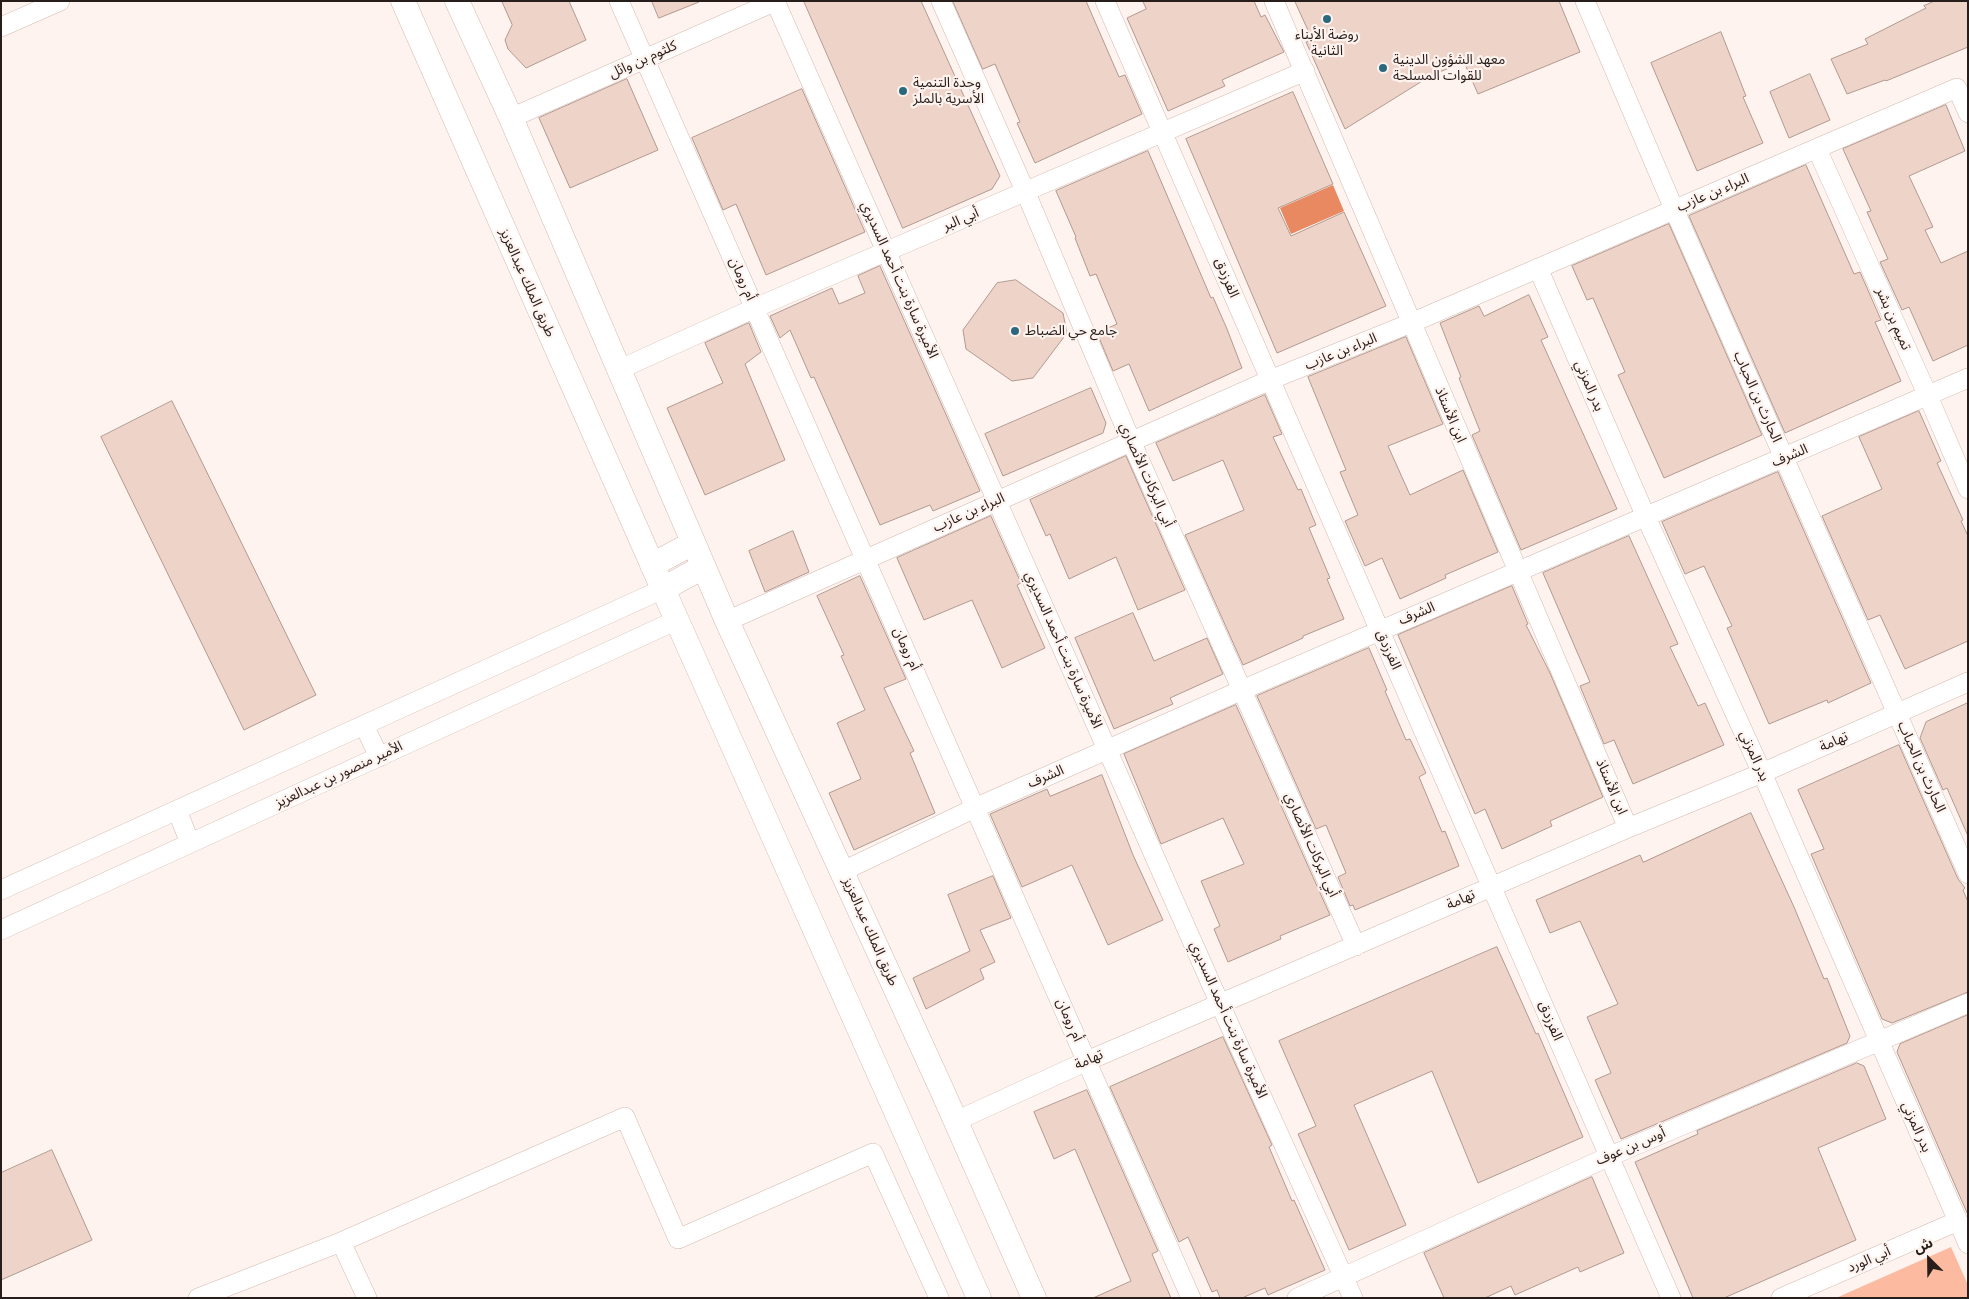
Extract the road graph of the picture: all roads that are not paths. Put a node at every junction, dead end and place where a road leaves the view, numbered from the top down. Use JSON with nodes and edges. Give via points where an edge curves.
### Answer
{"nodes":[{"id":1,"x":60,"y":1,"type":"edge"},
{"id":2,"x":402,"y":1,"type":"edge"},
{"id":3,"x":457,"y":1,"type":"edge"},
{"id":4,"x":619,"y":1,"type":"edge"},
{"id":5,"x":776,"y":1,"type":"edge"},
{"id":6,"x":941,"y":1,"type":"edge"},
{"id":7,"x":1105,"y":1,"type":"edge"},
{"id":8,"x":1274,"y":1,"type":"edge"},
{"id":9,"x":1585,"y":1,"type":"edge"},
{"id":10,"x":1,"y":27,"type":"edge"},
{"id":11,"x":644,"y":59,"type":"junction"},
{"id":12,"x":1305,"y":71,"type":"junction"},
{"id":13,"x":1968,"y":113,"type":"edge"},
{"id":14,"x":511,"y":118,"type":"junction"},
{"id":15,"x":1162,"y":132,"type":"junction"},
{"id":16,"x":1816,"y":149,"type":"junction"},
{"id":17,"x":1026,"y":193,"type":"junction"},
{"id":18,"x":1674,"y":209,"type":"junction"},
{"id":19,"x":887,"y":252,"type":"junction"},
{"id":20,"x":1538,"y":268,"type":"junction"},
{"id":21,"x":755,"y":308,"type":"junction"},
{"id":22,"x":1411,"y":323,"type":"junction"},
{"id":23,"x":618,"y":370,"type":"junction"},
{"id":24,"x":1968,"y":378,"type":"edge"},
{"id":25,"x":1270,"y":380,"type":"junction"},
{"id":26,"x":1928,"y":396,"type":"junction"},
{"id":27,"x":1131,"y":441,"type":"junction"},
{"id":28,"x":1784,"y":458,"type":"junction"},
{"id":29,"x":1968,"y":489,"type":"edge"},
{"id":30,"x":996,"y":501,"type":"junction"},
{"id":31,"x":1646,"y":517,"type":"junction"},
{"id":32,"x":693,"y":543,"type":"junction"},
{"id":33,"x":866,"y":559,"type":"junction"},
{"id":34,"x":652,"y":565,"type":"junction"},
{"id":35,"x":703,"y":567,"type":"junction"},
{"id":36,"x":1518,"y":572,"type":"junction"},
{"id":37,"x":663,"y":589,"type":"junction"},
{"id":38,"x":677,"y":620,"type":"junction"},
{"id":39,"x":727,"y":621,"type":"junction"},
{"id":40,"x":1379,"y":630,"type":"junction"},
{"id":41,"x":1968,"y":682,"type":"edge"},
{"id":42,"x":1242,"y":690,"type":"junction"},
{"id":43,"x":1898,"y":714,"type":"junction"},
{"id":44,"x":364,"y":725,"type":"junction"},
{"id":45,"x":1107,"y":750,"type":"junction"},
{"id":46,"x":380,"y":757,"type":"junction"},
{"id":47,"x":1762,"y":773,"type":"junction"},
{"id":48,"x":975,"y":808,"type":"junction"},
{"id":49,"x":177,"y":810,"type":"junction"},
{"id":50,"x":1628,"y":828,"type":"junction"},
{"id":51,"x":190,"y":843,"type":"junction"},
{"id":52,"x":843,"y":871,"type":"junction"},
{"id":53,"x":1968,"y":874,"type":"edge"},
{"id":54,"x":1492,"y":887,"type":"junction"},
{"id":55,"x":1,"y":890,"type":"edge"},
{"id":56,"x":1,"y":930,"type":"edge"},
{"id":57,"x":1356,"y":946,"type":"junction"},
{"id":58,"x":1968,"y":1003,"type":"edge"},
{"id":59,"x":1220,"y":1004,"type":"junction"},
{"id":60,"x":1879,"y":1041,"type":"junction"},
{"id":61,"x":1087,"y":1061,"type":"junction"},
{"id":62,"x":956,"y":1121,"type":"junction"},
{"id":63,"x":1608,"y":1157,"type":"junction"},
{"id":64,"x":1958,"y":1221,"type":"junction"},
{"id":65,"x":342,"y":1242,"type":"junction"},
{"id":66,"x":1968,"y":1244,"type":"edge"},
{"id":67,"x":1344,"y":1277,"type":"junction"},
{"id":68,"x":198,"y":1298,"type":"edge"},
{"id":69,"x":367,"y":1298,"type":"edge"},
{"id":70,"x":939,"y":1298,"type":"edge"},
{"id":71,"x":978,"y":1298,"type":"edge"},
{"id":72,"x":1034,"y":1298,"type":"edge"},
{"id":73,"x":1191,"y":1298,"type":"edge"},
{"id":74,"x":1297,"y":1298,"type":"edge"},
{"id":75,"x":1353,"y":1298,"type":"edge"},
{"id":76,"x":1671,"y":1298,"type":"edge"},
{"id":77,"x":1781,"y":1298,"type":"edge"}],
"edges":[{"from":1,"to":10,"type":"street"},
{"from":2,"to":34,"type":"main road","name":"طريق الملك عبدالعزيز"},
{"from":3,"to":14,"type":"main road","name":"طريق الملك عبدالعزيز"},
{"from":4,"to":11,"type":"street","name":"أم رومان"},
{"from":5,"to":11,"type":"street","name":"كلثوم بن وائل"},
{"from":5,"to":19,"type":"street","name":"الأميرة سارة بنت أحمد السديري"},
{"from":6,"to":17,"type":"street","name":"أبي البركات الأنصاري"},
{"from":7,"to":15,"type":"street","name":"الفرزدق"},
{"from":8,"to":12,"type":"street","name":"ابن الأستاذ"},
{"from":9,"to":18,"type":"street","name":"الحارث بن الحباب"},
{"from":11,"to":14,"type":"street","name":"كلثوم بن وائل"},
{"from":11,"to":21,"type":"street","name":"أم رومان"},
{"from":12,"to":15,"type":"street","name":"أبي البر"},
{"from":12,"to":22,"type":"street","name":"ابن الأستاذ"},
{"from":13,"to":16,"type":"street","name":"البراء بن عازب","via":[[1957,88]]},
{"from":14,"to":23,"type":"main road","name":"طريق الملك عبدالعزيز"},
{"from":15,"to":17,"type":"street","name":"أبي البر"},
{"from":15,"to":25,"type":"street","name":"الفرزدق"},
{"from":16,"to":18,"type":"street","name":"البراء بن عازب"},
{"from":16,"to":26,"type":"street","name":"تميم بن بشر"},
{"from":17,"to":19,"type":"street","name":"أبي البر"},
{"from":17,"to":27,"type":"street","name":"أبي البركات الأنصاري"},
{"from":18,"to":20,"type":"street","name":"البراء بن عازب"},
{"from":18,"to":28,"type":"street","name":"الحارث بن الحباب"},
{"from":19,"to":21,"type":"street","name":"أبي البر"},
{"from":19,"to":30,"type":"street","name":"الأميرة سارة بنت أحمد السديري"},
{"from":20,"to":22,"type":"street","name":"البراء بن عازب"},
{"from":20,"to":31,"type":"street","name":"بدر المزني"},
{"from":21,"to":23,"type":"street","name":"أبي البر"},
{"from":21,"to":33,"type":"street","name":"أم رومان"},
{"from":22,"to":25,"type":"street","name":"البراء بن عازب"},
{"from":22,"to":36,"type":"street","name":"ابن الأستاذ"},
{"from":23,"to":32,"type":"main road","name":"طريق الملك عبدالعزيز"},
{"from":24,"to":26,"type":"street","name":"الشرف"},
{"from":25,"to":27,"type":"street","name":"البراء بن عازب"},
{"from":25,"to":40,"type":"street","name":"الفرزدق"},
{"from":26,"to":28,"type":"street","name":"الشرف"},
{"from":26,"to":29,"type":"street","name":"تميم بن بشر"},
{"from":27,"to":30,"type":"street","name":"البراء بن عازب"},
{"from":27,"to":42,"type":"street","name":"أبي البركات الأنصاري"},
{"from":28,"to":31,"type":"street","name":"الشرف"},
{"from":28,"to":43,"type":"street","name":"الحارث بن الحباب"},
{"from":30,"to":33,"type":"street","name":"البراء بن عازب"},
{"from":30,"to":45,"type":"street","name":"الأميرة سارة بنت أحمد السديري"},
{"from":31,"to":36,"type":"street","name":"الشرف"},
{"from":31,"to":47,"type":"street","name":"بدر المزني"},
{"from":32,"to":34,"type":"main road"},
{"from":32,"to":35,"type":"main road","name":"طريق الملك عبدالعزيز"},
{"from":33,"to":39,"type":"street","name":"البراء بن عازب"},
{"from":33,"to":48,"type":"street","name":"أم رومان"},
{"from":34,"to":37,"type":"main road","name":"طريق الملك عبدالعزيز"},
{"from":35,"to":37,"type":"main road"},
{"from":35,"to":39,"type":"main road","name":"طريق الملك عبدالعزيز"},
{"from":36,"to":40,"type":"street","name":"الشرف"},
{"from":36,"to":50,"type":"street","name":"ابن الأستاذ"},
{"from":37,"to":38,"type":"main road","name":"طريق الملك عبدالعزيز"},
{"from":37,"to":44,"type":"street"},
{"from":38,"to":46,"type":"street","name":"الأمير منصور بن عبدالعزيز"},
{"from":38,"to":71,"type":"main road","name":"طريق الملك عبدالعزيز"},
{"from":39,"to":52,"type":"main road","name":"طريق الملك عبدالعزيز"},
{"from":40,"to":42,"type":"street","name":"الشرف"},
{"from":40,"to":54,"type":"street","name":"الفرزدق"},
{"from":41,"to":43,"type":"street","name":"تهامة"},
{"from":42,"to":45,"type":"street","name":"الشرف"},
{"from":42,"to":57,"type":"street","name":"أبي البركات الأنصاري"},
{"from":43,"to":47,"type":"street","name":"تهامة"},
{"from":43,"to":53,"type":"street","name":"الحارث بن الحباب"},
{"from":44,"to":46,"type":"street"},
{"from":44,"to":49,"type":"street"},
{"from":45,"to":48,"type":"street","name":"الشرف"},
{"from":45,"to":59,"type":"street","name":"الأميرة سارة بنت أحمد السديري"},
{"from":46,"to":51,"type":"street","name":"الأمير منصور بن عبدالعزيز"},
{"from":47,"to":50,"type":"street","name":"تهامة"},
{"from":47,"to":60,"type":"street","name":"بدر المزني"},
{"from":48,"to":52,"type":"street","name":"الشرف"},
{"from":48,"to":61,"type":"street","name":"أم رومان"},
{"from":49,"to":51,"type":"street"},
{"from":49,"to":55,"type":"street"},
{"from":50,"to":54,"type":"street","name":"تهامة"},
{"from":51,"to":56,"type":"street","name":"الأمير منصور بن عبدالعزيز"},
{"from":52,"to":62,"type":"main road","name":"طريق الملك عبدالعزيز"},
{"from":54,"to":57,"type":"street","name":"تهامة"},
{"from":54,"to":63,"type":"street","name":"الفرزدق"},
{"from":57,"to":59,"type":"street","name":"تهامة"},
{"from":58,"to":60,"type":"street","name":"أوس بن عوف"},
{"from":59,"to":61,"type":"street","name":"تهامة"},
{"from":59,"to":67,"type":"street","name":"الأميرة سارة بنت أحمد السديري"},
{"from":60,"to":63,"type":"street","name":"أوس بن عوف"},
{"from":60,"to":64,"type":"street","name":"بدر المزني"},
{"from":61,"to":62,"type":"street","name":"تهامة"},
{"from":61,"to":73,"type":"street","name":"أم رومان"},
{"from":62,"to":72,"type":"main road","name":"طريق الملك عبدالعزيز"},
{"from":63,"to":67,"type":"street","name":"أوس بن عوف"},
{"from":63,"to":76,"type":"street","name":"الفرزدق"},
{"from":64,"to":66,"type":"street","name":"بدر المزني"},
{"from":64,"to":77,"type":"street","name":"أبي الورد"},
{"from":65,"to":68,"type":"street"},
{"from":65,"to":69,"type":"street"},
{"from":65,"to":70,"type":"street","via":[[625,1117],[678,1239],[873,1153]]},
{"from":67,"to":74,"type":"street","name":"أوس بن عوف"},
{"from":67,"to":75,"type":"street","name":"الأميرة سارة بنت أحمد السديري"}]}
